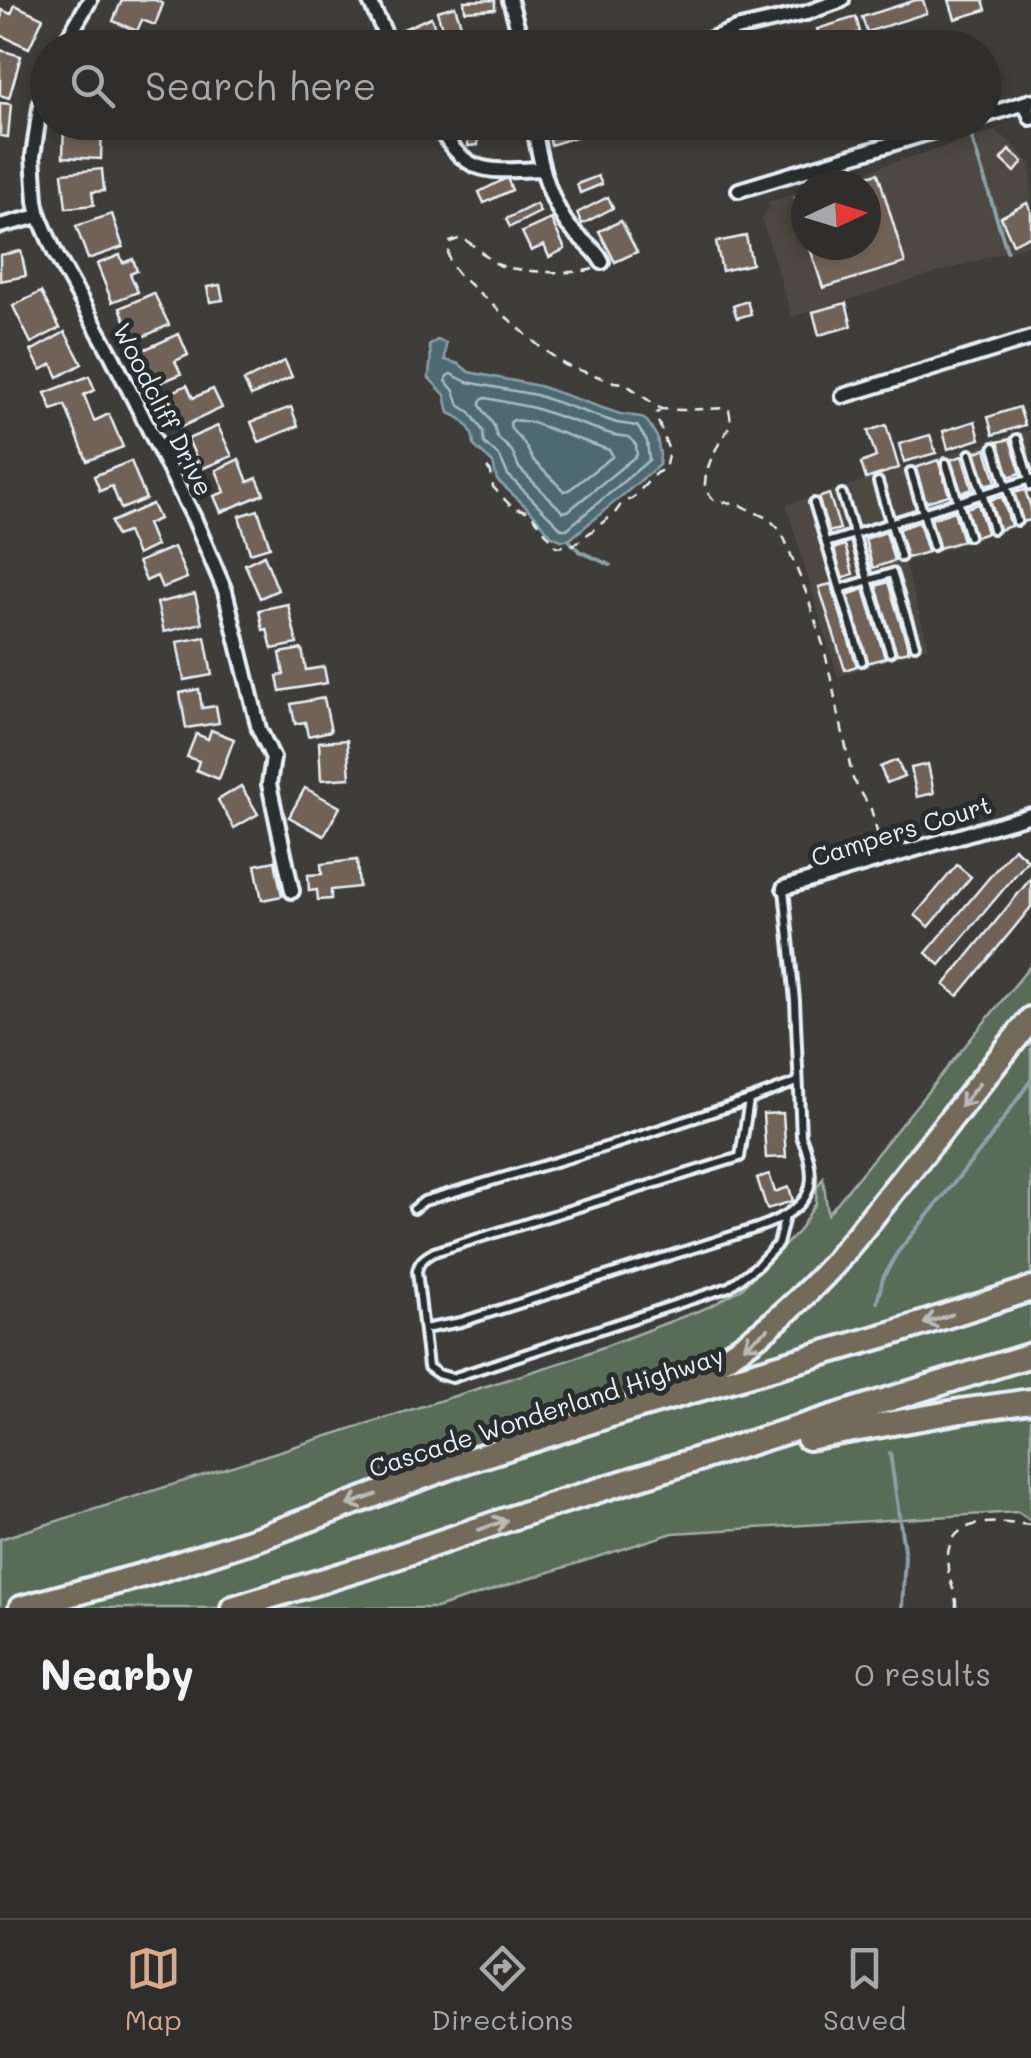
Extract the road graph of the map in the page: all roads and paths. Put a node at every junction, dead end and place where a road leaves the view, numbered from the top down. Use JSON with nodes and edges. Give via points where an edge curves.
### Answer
{"nodes":[{"id":1,"x":90,"y":0,"type":"edge"},
{"id":2,"x":369,"y":0,"type":"edge"},
{"id":3,"x":510,"y":0,"type":"edge"},
{"id":4,"x":842,"y":0,"type":"edge"},
{"id":5,"x":72,"y":30,"type":"edge"},
{"id":6,"x":383,"y":30,"type":"edge"},
{"id":7,"x":518,"y":30,"type":"edge"},
{"id":8,"x":733,"y":30,"type":"edge"},
{"id":9,"x":1028,"y":102,"type":"edge"},
{"id":10,"x":1001,"y":111,"type":"edge"},
{"id":11,"x":1031,"y":118,"type":"edge"},
{"id":12,"x":35,"y":140,"type":"edge"},
{"id":13,"x":446,"y":140,"type":"edge"},
{"id":14,"x":535,"y":140,"type":"edge"},
{"id":15,"x":905,"y":140,"type":"edge"},
{"id":16,"x":541,"y":169,"type":"junction"},
{"id":17,"x":740,"y":190,"type":"dead end"},
{"id":18,"x":40,"y":216,"type":"junction"},
{"id":19,"x":0,"y":226,"type":"edge"},
{"id":20,"x":602,"y":262,"type":"joint"},
{"id":21,"x":1031,"y":338,"type":"edge"},
{"id":22,"x":843,"y":396,"type":"dead end"},
{"id":23,"x":661,"y":409,"type":"junction"},
{"id":24,"x":1017,"y":439,"type":"dead end"},
{"id":25,"x":994,"y":447,"type":"dead end"},
{"id":26,"x":970,"y":454,"type":"dead end"},
{"id":27,"x":946,"y":463,"type":"dead end"},
{"id":28,"x":487,"y":468,"type":"dead end"},
{"id":29,"x":911,"y":472,"type":"dead end"},
{"id":30,"x":878,"y":482,"type":"dead end"},
{"id":31,"x":1030,"y":482,"type":"edge"},
{"id":32,"x":1006,"y":486,"type":"junction"},
{"id":33,"x":842,"y":494,"type":"dead end"},
{"id":34,"x":983,"y":494,"type":"junction"},
{"id":35,"x":958,"y":502,"type":"junction"},
{"id":36,"x":814,"y":503,"type":"dead end"},
{"id":37,"x":923,"y":512,"type":"junction"},
{"id":38,"x":1017,"y":520,"type":"dead end"},
{"id":39,"x":890,"y":523,"type":"junction"},
{"id":40,"x":994,"y":528,"type":"dead end"},
{"id":41,"x":854,"y":534,"type":"junction"},
{"id":42,"x":968,"y":536,"type":"dead end"},
{"id":43,"x":826,"y":542,"type":"junction"},
{"id":44,"x":934,"y":546,"type":"dead end"},
{"id":45,"x":900,"y":557,"type":"dead end"},
{"id":46,"x":868,"y":580,"type":"junction"},
{"id":47,"x":840,"y":589,"type":"junction"},
{"id":48,"x":914,"y":645,"type":"dead end"},
{"id":49,"x":890,"y":652,"type":"dead end"},
{"id":50,"x":862,"y":661,"type":"dead end"},
{"id":51,"x":1031,"y":814,"type":"edge"},
{"id":52,"x":884,"y":858,"type":"junction"},
{"id":53,"x":784,"y":888,"type":"joint"},
{"id":54,"x":292,"y":891,"type":"dead end"},
{"id":55,"x":1031,"y":1019,"type":"edge"},
{"id":56,"x":797,"y":1082,"type":"junction"},
{"id":57,"x":749,"y":1100,"type":"junction"},
{"id":58,"x":414,"y":1209,"type":"dead end"},
{"id":59,"x":785,"y":1216,"type":"junction"},
{"id":60,"x":1031,"y":1289,"type":"edge"},
{"id":61,"x":424,"y":1330,"type":"junction"},
{"id":62,"x":1031,"y":1355,"type":"edge"},
{"id":63,"x":1031,"y":1401,"type":"edge"},
{"id":64,"x":620,"y":1412,"type":"junction"},
{"id":65,"x":716,"y":1454,"type":"junction"},
{"id":66,"x":1031,"y":1525,"type":"edge"},
{"id":67,"x":22,"y":1608,"type":"edge"},
{"id":68,"x":233,"y":1608,"type":"edge"},
{"id":69,"x":956,"y":1608,"type":"edge"}],
"edges":[{"from":1,"to":5,"type":"street"},
{"from":2,"to":6,"type":"street"},
{"from":3,"to":7,"type":"street"},
{"from":4,"to":8,"type":"street"},
{"from":9,"to":10,"type":"street"},
{"from":9,"to":11,"type":"street"},
{"from":12,"to":18,"type":"street","name":"Woodcliff Drive"},
{"from":13,"to":16,"type":"street","via":[[478,168]]},
{"from":14,"to":16,"type":"street"},
{"from":15,"to":17,"type":"street"},
{"from":16,"to":20,"type":"street","via":[[566,223]]},
{"from":18,"to":19,"type":"street"},
{"from":18,"to":54,"type":"street","name":"Woodcliff Drive","via":[[214,565],[273,758],[269,784]]},
{"from":20,"to":23,"type":"path","via":[[580,272],[505,267],[460,238],[448,250],[458,274],[558,360],[624,384]]},
{"from":21,"to":22,"type":"street"},
{"from":23,"to":28,"type":"path","via":[[665,469],[575,544],[557,547],[530,512],[512,508],[492,487]]},
{"from":23,"to":52,"type":"path","via":[[730,410],[704,490],[769,520],[786,540],[824,648],[852,779],[871,808]]},
{"from":24,"to":31,"type":"lane"},
{"from":25,"to":32,"type":"lane"},
{"from":26,"to":34,"type":"lane"},
{"from":27,"to":35,"type":"lane"},
{"from":29,"to":37,"type":"lane"},
{"from":30,"to":39,"type":"lane"},
{"from":31,"to":32,"type":"lane"},
{"from":32,"to":34,"type":"lane"},
{"from":32,"to":38,"type":"lane"},
{"from":33,"to":41,"type":"lane"},
{"from":34,"to":35,"type":"lane"},
{"from":34,"to":40,"type":"lane"},
{"from":35,"to":37,"type":"lane"},
{"from":35,"to":42,"type":"lane"},
{"from":36,"to":43,"type":"lane"},
{"from":37,"to":39,"type":"lane"},
{"from":37,"to":44,"type":"lane"},
{"from":39,"to":41,"type":"lane"},
{"from":39,"to":45,"type":"lane"},
{"from":41,"to":43,"type":"lane"},
{"from":41,"to":46,"type":"lane"},
{"from":43,"to":47,"type":"lane"},
{"from":46,"to":47,"type":"lane"},
{"from":46,"to":48,"type":"lane","via":[[892,573]]},
{"from":46,"to":49,"type":"lane"},
{"from":47,"to":50,"type":"lane"},
{"from":51,"to":52,"type":"street","name":"Campers Court"},
{"from":52,"to":53,"type":"street","name":"Campers Court"},
{"from":53,"to":56,"type":"lane"},
{"from":55,"to":64,"type":"highway","one_way":true,"via":[[786,1315],[746,1346]]},
{"from":56,"to":57,"type":"lane"},
{"from":56,"to":59,"type":"lane","via":[[811,1176],[804,1202]]},
{"from":57,"to":58,"type":"lane"},
{"from":57,"to":61,"type":"lane","via":[[740,1158],[425,1257],[418,1264]]},
{"from":59,"to":61,"type":"lane"},
{"from":59,"to":61,"type":"lane","via":[[778,1244],[728,1287],[452,1378],[428,1367]]},
{"from":60,"to":64,"type":"highway","name":"Cascade Wonderland Highway","one_way":true},
{"from":62,"to":65,"type":"highway"},
{"from":63,"to":65,"type":"highway"},
{"from":64,"to":67,"type":"highway","name":"Cascade Wonderland Highway","one_way":true,"via":[[466,1460],[262,1537]]},
{"from":68,"to":65,"type":"highway","one_way":true},
{"from":66,"to":69,"type":"path","via":[[985,1522],[966,1526],[954,1539],[947,1568]]}]}
